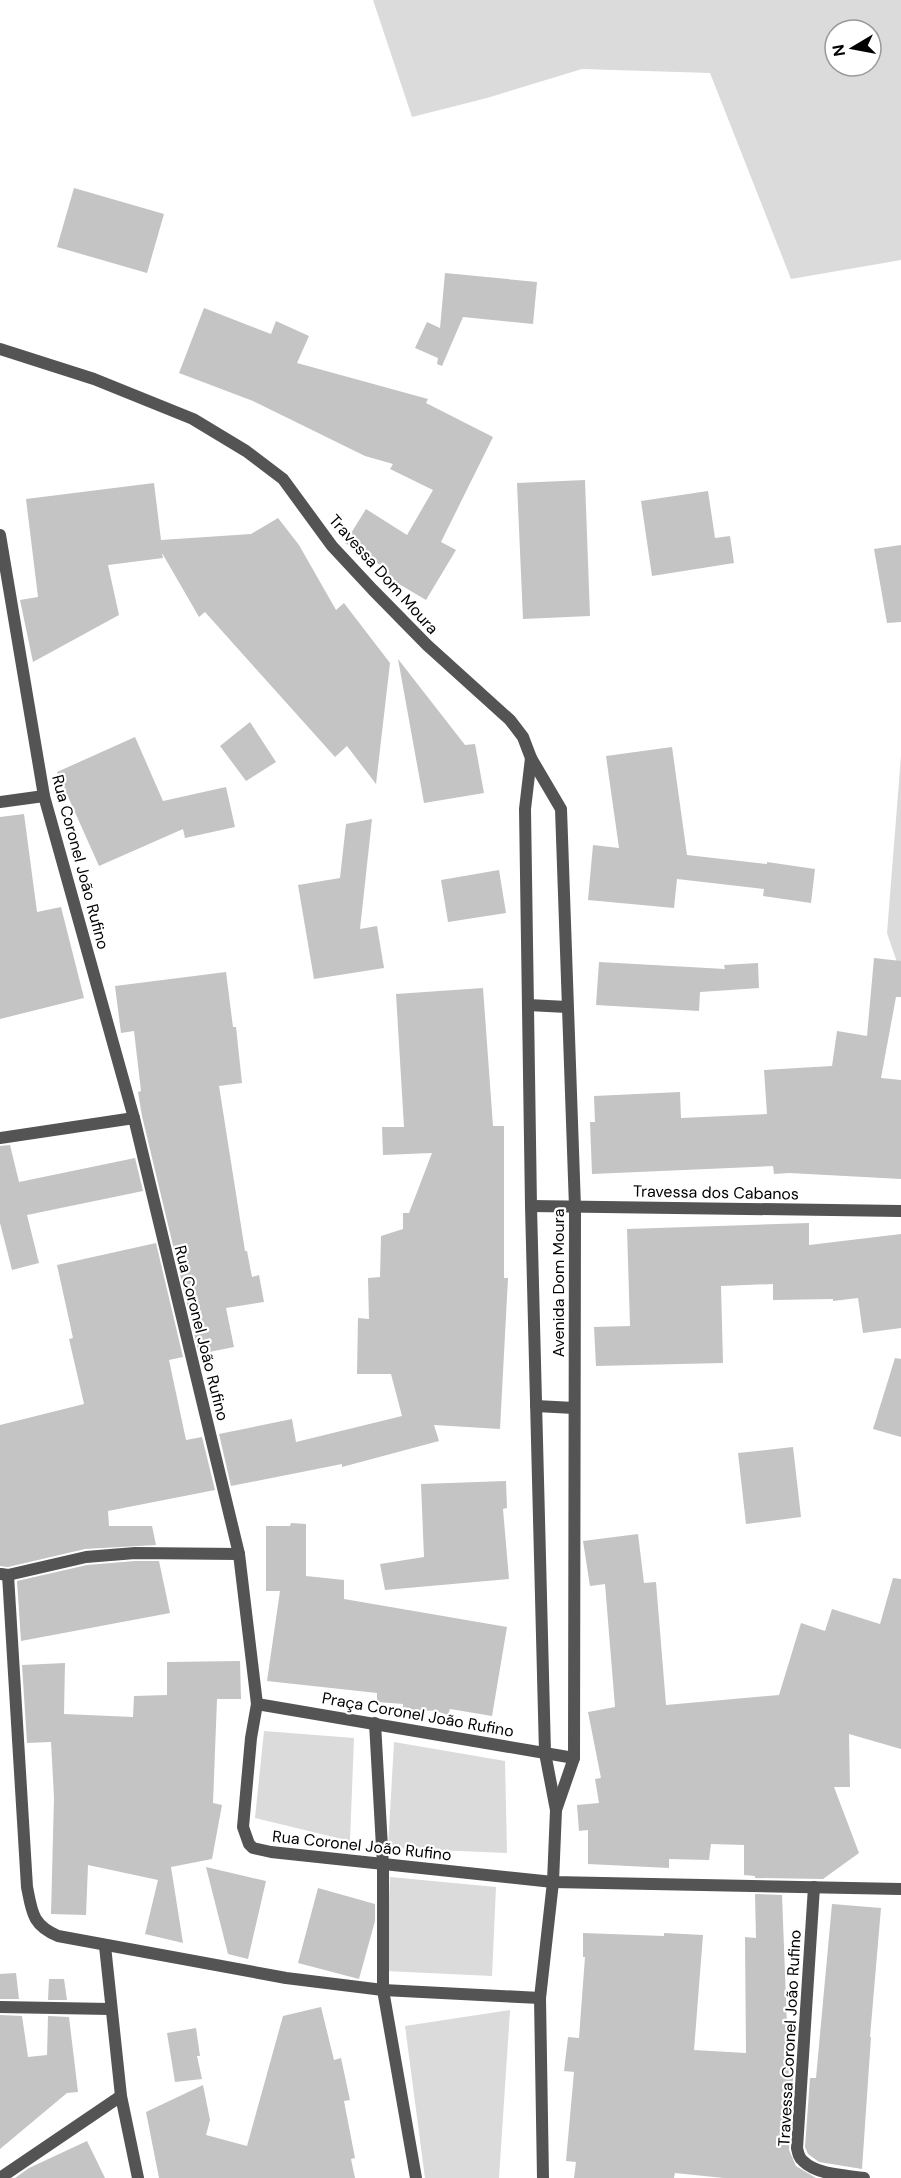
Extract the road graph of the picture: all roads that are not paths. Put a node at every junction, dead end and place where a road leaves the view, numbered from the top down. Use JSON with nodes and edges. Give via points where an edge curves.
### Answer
{"nodes":[{"id":1,"x":0,"y":349,"type":"edge"},
{"id":2,"x":0,"y":535,"type":"edge"},
{"id":3,"x":6,"y":603,"type":"edge"},
{"id":4,"x":531,"y":758,"type":"junction"},
{"id":5,"x":44,"y":796,"type":"junction"},
{"id":6,"x":0,"y":802,"type":"edge"},
{"id":7,"x":561,"y":809,"type":"joint"},
{"id":8,"x":528,"y":1005,"type":"junction"},
{"id":9,"x":567,"y":1006,"type":"junction"},
{"id":10,"x":134,"y":1118,"type":"junction"},
{"id":11,"x":0,"y":1138,"type":"edge"},
{"id":12,"x":531,"y":1206,"type":"junction"},
{"id":13,"x":574,"y":1207,"type":"junction"},
{"id":14,"x":901,"y":1211,"type":"edge"},
{"id":15,"x":536,"y":1406,"type":"junction"},
{"id":16,"x":574,"y":1408,"type":"junction"},
{"id":17,"x":239,"y":1554,"type":"junction"},
{"id":18,"x":4,"y":1574,"type":"edge"},
{"id":19,"x":257,"y":1704,"type":"junction"},
{"id":20,"x":375,"y":1723,"type":"junction"},
{"id":21,"x":545,"y":1753,"type":"junction"},
{"id":22,"x":574,"y":1758,"type":"junction"},
{"id":23,"x":556,"y":1810,"type":"junction"},
{"id":24,"x":383,"y":1865,"type":"junction"},
{"id":25,"x":553,"y":1882,"type":"junction"},
{"id":26,"x":814,"y":1887,"type":"junction"},
{"id":27,"x":901,"y":1889,"type":"edge"},
{"id":28,"x":105,"y":1946,"type":"junction"},
{"id":29,"x":383,"y":1990,"type":"junction"},
{"id":30,"x":540,"y":1998,"type":"junction"},
{"id":31,"x":0,"y":2007,"type":"edge"},
{"id":32,"x":110,"y":2009,"type":"junction"},
{"id":33,"x":121,"y":2096,"type":"junction"},
{"id":34,"x":0,"y":2178,"type":"edge"},
{"id":35,"x":138,"y":2178,"type":"edge"},
{"id":36,"x":416,"y":2178,"type":"edge"},
{"id":37,"x":543,"y":2178,"type":"edge"},
{"id":38,"x":864,"y":2178,"type":"edge"}],
"edges":[{"from":1,"to":4,"type":"street","name":"Travessa Dom Moura","via":[[94,379],[193,419],[274,472],[332,546],[373,590],[510,720]]},
{"from":2,"to":3,"type":"street","name":"Rua Coronel João Rufino"},
{"from":3,"to":5,"type":"street","name":"Rua Coronel João Rufino"},
{"from":4,"to":7,"type":"street","name":"Travessa Dom Moura"},
{"from":4,"to":8,"type":"street","name":"Avenida Dom Moura","via":[[525,809]]},
{"from":5,"to":6,"type":"street"},
{"from":5,"to":10,"type":"street","name":"Rua Coronel João Rufino"},
{"from":7,"to":9,"type":"street","name":"Avenida Dom Moura"},
{"from":8,"to":9,"type":"street"},
{"from":8,"to":12,"type":"street","name":"Avenida Dom Moura"},
{"from":9,"to":13,"type":"street","name":"Avenida Dom Moura"},
{"from":10,"to":11,"type":"street"},
{"from":10,"to":17,"type":"street","name":"Rua Coronel João Rufino"},
{"from":12,"to":13,"type":"street","name":"Travessa dos Cabanos"},
{"from":12,"to":15,"type":"street","name":"Avenida Dom Moura"},
{"from":13,"to":14,"type":"street","name":"Travessa dos Cabanos"},
{"from":13,"to":16,"type":"street","name":"Avenida Dom Moura"},
{"from":15,"to":16,"type":"street"},
{"from":15,"to":21,"type":"street","name":"Avenida Dom Moura"},
{"from":16,"to":22,"type":"street","name":"Avenida Dom Moura"},
{"from":17,"to":18,"type":"street","via":[[135,1553],[86,1557]]},
{"from":17,"to":19,"type":"street","name":"Rua Coronel João Rufino"},
{"from":18,"to":28,"type":"street","via":[[27,1887],[33,1916],[44,1930],[58,1936]]},
{"from":19,"to":20,"type":"street","name":"Praça Coronel João Rufino"},
{"from":19,"to":24,"type":"street","name":"Rua Coronel João Rufino","via":[[243,1827],[249,1844],[271,1852]]},
{"from":20,"to":21,"type":"street","name":"Praça Coronel João Rufino"},
{"from":20,"to":24,"type":"street"},
{"from":21,"to":22,"type":"street","name":"Praça Coronel João Rufino"},
{"from":21,"to":23,"type":"street","name":"Avenida Dom Moura"},
{"from":22,"to":23,"type":"street","name":"Avenida Dom Moura"},
{"from":23,"to":25,"type":"street"},
{"from":24,"to":25,"type":"street","name":"Rua Coronel João Rufino"},
{"from":24,"to":29,"type":"street"},
{"from":25,"to":26,"type":"street"},
{"from":25,"to":30,"type":"street"},
{"from":26,"to":27,"type":"street"},
{"from":26,"to":38,"type":"street","name":"Travessa Coronel João Rufino","via":[[797,2148],[800,2160],[809,2166]]},
{"from":28,"to":29,"type":"street","via":[[286,1978]]},
{"from":28,"to":32,"type":"street"},
{"from":29,"to":30,"type":"street"},
{"from":29,"to":36,"type":"street"},
{"from":30,"to":37,"type":"street"},
{"from":31,"to":32,"type":"street"},
{"from":32,"to":33,"type":"street"},
{"from":33,"to":34,"type":"street"},
{"from":33,"to":35,"type":"street"}]}
